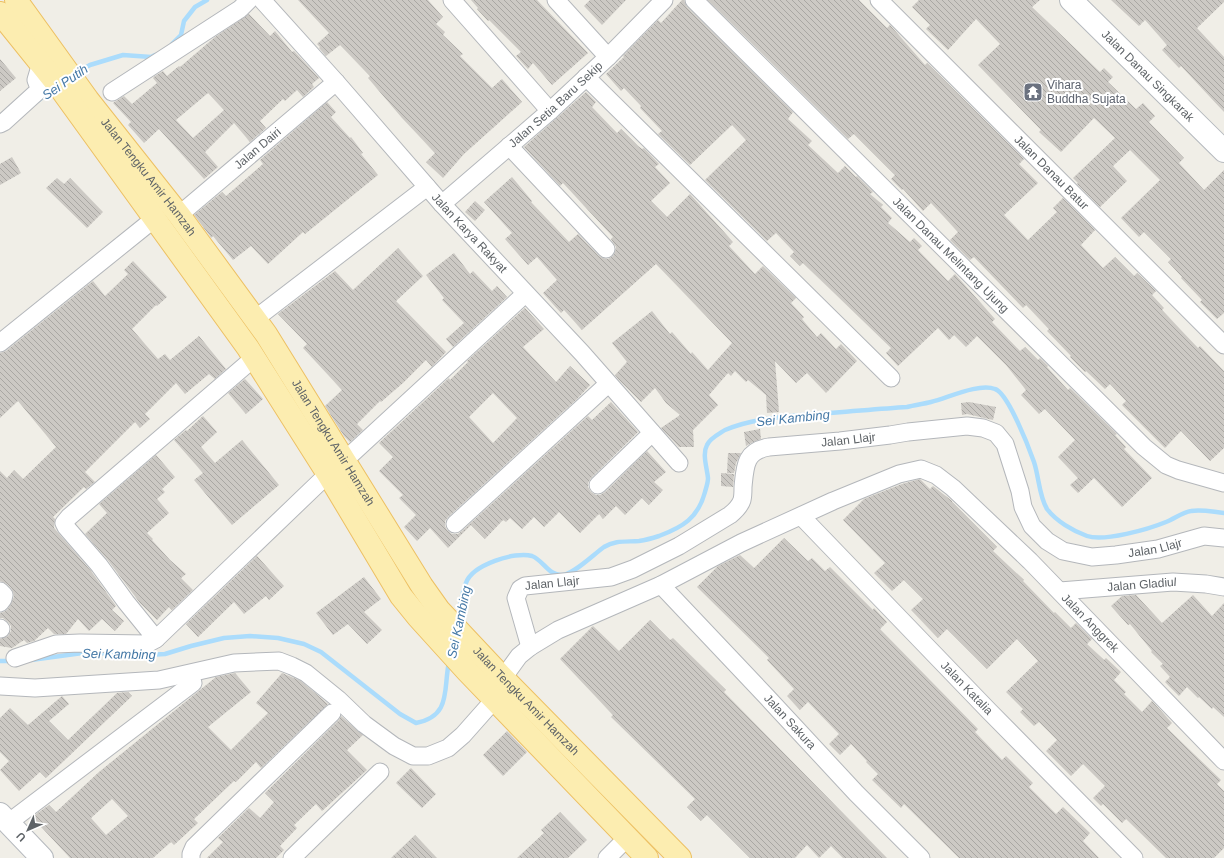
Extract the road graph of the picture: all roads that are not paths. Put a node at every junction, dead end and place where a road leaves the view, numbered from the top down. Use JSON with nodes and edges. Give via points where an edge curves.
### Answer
{"nodes":[{"id":1,"x":16,"y":0,"type":"edge"},
{"id":2,"x":249,"y":0,"type":"edge"},
{"id":3,"x":262,"y":0,"type":"edge"},
{"id":4,"x":452,"y":0,"type":"edge"},
{"id":5,"x":556,"y":0,"type":"edge"},
{"id":6,"x":664,"y":0,"type":"edge"},
{"id":7,"x":694,"y":0,"type":"edge"},
{"id":8,"x":879,"y":0,"type":"edge"},
{"id":9,"x":1071,"y":0,"type":"edge"},
{"id":10,"x":0,"y":13,"type":"edge"},
{"id":11,"x":608,"y":56,"type":"junction"},
{"id":12,"x":44,"y":72,"type":"junction"},
{"id":13,"x":586,"y":77,"type":"junction"},
{"id":14,"x":336,"y":82,"type":"junction"},
{"id":15,"x":112,"y":92,"type":"dead end"},
{"id":16,"x":82,"y":105,"type":"junction"},
{"id":17,"x":550,"y":111,"type":"junction"},
{"id":18,"x":2,"y":123,"type":"edge"},
{"id":19,"x":510,"y":146,"type":"junction"},
{"id":20,"x":1224,"y":151,"type":"edge"},
{"id":21,"x":427,"y":187,"type":"junction"},
{"id":22,"x":442,"y":204,"type":"junction"},
{"id":23,"x":179,"y":215,"type":"junction"},
{"id":24,"x":154,"y":219,"type":"junction"},
{"id":25,"x":606,"y":249,"type":"dead end"},
{"id":26,"x":525,"y":294,"type":"junction"},
{"id":27,"x":260,"y":327,"type":"junction"},
{"id":28,"x":0,"y":343,"type":"edge"},
{"id":29,"x":1224,"y":345,"type":"edge"},
{"id":30,"x":251,"y":353,"type":"junction"},
{"id":31,"x":891,"y":378,"type":"dead end"},
{"id":32,"x":608,"y":384,"type":"junction"},
{"id":33,"x":652,"y":433,"type":"junction"},
{"id":34,"x":345,"y":460,"type":"junction"},
{"id":35,"x":679,"y":463,"type":"dead end"},
{"id":36,"x":328,"y":474,"type":"junction"},
{"id":37,"x":1224,"y":483,"type":"edge"},
{"id":38,"x":598,"y":485,"type":"dead end"},
{"id":39,"x":801,"y":516,"type":"junction"},
{"id":40,"x":455,"y":524,"type":"dead end"},
{"id":41,"x":1224,"y":538,"type":"edge"},
{"id":42,"x":660,"y":585,"type":"junction"},
{"id":43,"x":1224,"y":587,"type":"edge"},
{"id":44,"x":0,"y":590,"type":"edge"},
{"id":45,"x":1060,"y":591,"type":"junction"},
{"id":46,"x":0,"y":602,"type":"edge"},
{"id":47,"x":442,"y":629,"type":"junction"},
{"id":48,"x":156,"y":639,"type":"junction"},
{"id":49,"x":530,"y":647,"type":"junction"},
{"id":50,"x":15,"y":658,"type":"dead end"},
{"id":51,"x":503,"y":678,"type":"junction"},
{"id":52,"x":193,"y":683,"type":"dead end"},
{"id":53,"x":0,"y":686,"type":"edge"},
{"id":54,"x":494,"y":700,"type":"junction"},
{"id":55,"x":332,"y":713,"type":"dead end"},
{"id":56,"x":1224,"y":761,"type":"edge"},
{"id":57,"x":380,"y":772,"type":"dead end"},
{"id":58,"x":4,"y":818,"type":"edge"},
{"id":59,"x":636,"y":851,"type":"edge"},
{"id":60,"x":42,"y":858,"type":"edge"},
{"id":61,"x":191,"y":858,"type":"edge"},
{"id":62,"x":292,"y":858,"type":"edge"},
{"id":63,"x":608,"y":858,"type":"edge"},
{"id":64,"x":680,"y":858,"type":"edge"},
{"id":65,"x":921,"y":858,"type":"edge"},
{"id":66,"x":1134,"y":858,"type":"edge"}],
"edges":[{"from":1,"to":12,"type":"main road","name":"Jalan Tengku Amir Hamzah"},
{"from":2,"to":15,"type":"street","via":[[240,9]]},
{"from":3,"to":14,"type":"street","name":"Jalan Karya Rakyat"},
{"from":4,"to":17,"type":"street"},
{"from":5,"to":11,"type":"street"},
{"from":6,"to":11,"type":"street","name":"Jalan Setia Baru Sekip"},
{"from":7,"to":37,"type":"street","name":"Jalan Danau Melintang Ujung","via":[[1144,447],[1166,465]]},
{"from":8,"to":29,"type":"street","name":"Jalan Danau Batur"},
{"from":9,"to":20,"type":"street","name":"Jalan Danau Singkarak"},
{"from":10,"to":12,"type":"main road","name":"Jalan Tengku Amir Hamzah"},
{"from":11,"to":13,"type":"street","name":"Jalan Setia Baru Sekip"},
{"from":12,"to":16,"type":"main road","name":"Jalan Tengku Amir Hamzah"},
{"from":12,"to":18,"type":"street","via":[[36,94]]},
{"from":13,"to":17,"type":"street","name":"Jalan Setia Baru Sekip"},
{"from":13,"to":31,"type":"street"},
{"from":14,"to":21,"type":"street","name":"Jalan Karya Rakyat"},
{"from":14,"to":23,"type":"street","name":"Jalan Dairi"},
{"from":16,"to":23,"type":"main road","name":"Jalan Tengku Amir Hamzah"},
{"from":16,"to":24,"type":"main road","name":"Jalan Tengku Amir Hamzah"},
{"from":17,"to":19,"type":"street","name":"Jalan Setia Baru Sekip"},
{"from":19,"to":22,"type":"street","name":"Jalan Setia Baru Sekip"},
{"from":19,"to":25,"type":"street"},
{"from":21,"to":22,"type":"street","name":"Jalan Karya Rakyat"},
{"from":21,"to":27,"type":"street"},
{"from":22,"to":26,"type":"street","name":"Jalan Karya Rakyat"},
{"from":23,"to":27,"type":"main road","name":"Jalan Tengku Amir Hamzah"},
{"from":24,"to":28,"type":"street"},
{"from":24,"to":30,"type":"main road","name":"Jalan Tengku Amir Hamzah"},
{"from":26,"to":32,"type":"street","name":"Jalan Karya Rakyat"},
{"from":26,"to":34,"type":"street"},
{"from":27,"to":30,"type":"main road"},
{"from":27,"to":34,"type":"main road","name":"Jalan Tengku Amir Hamzah"},
{"from":30,"to":36,"type":"main road","name":"Jalan Tengku Amir Hamzah"},
{"from":30,"to":48,"type":"street","via":[[64,523]]},
{"from":32,"to":33,"type":"street","name":"Jalan Karya Rakyat"},
{"from":32,"to":40,"type":"street"},
{"from":33,"to":35,"type":"street","name":"Jalan Karya Rakyat"},
{"from":33,"to":38,"type":"street"},
{"from":34,"to":47,"type":"main road","name":"Jalan Tengku Amir Hamzah","via":[[435,605]]},
{"from":36,"to":47,"type":"main road","name":"Jalan Tengku Amir Hamzah","via":[[401,596]]},
{"from":36,"to":48,"type":"street"},
{"from":39,"to":42,"type":"street","name":"Jalan Anggrek","via":[[741,543]]},
{"from":39,"to":45,"type":"street","name":"Jalan Anggrek","via":[[893,476],[921,469],[936,475],[953,488]]},
{"from":39,"to":66,"type":"street","name":"Jalan Katalia","via":[[988,711]]},
{"from":41,"to":49,"type":"street","name":"Jalan Llajr","via":[[1204,536],[1158,549],[1116,556],[1092,557],[1063,551],[1046,540],[1032,526],[1023,507],[1005,444],[996,433],[983,428],[959,427],[762,448],[749,456],[742,500],[738,508],[679,546],[611,577],[525,586],[520,589],[516,598]]},
{"from":42,"to":49,"type":"street","name":"Jalan Anggrek","via":[[558,630]]},
{"from":42,"to":65,"type":"street","name":"Jalan Sakura","via":[[856,793]]},
{"from":43,"to":45,"type":"street","name":"Jalan Gladiul","via":[[1173,582]]},
{"from":44,"to":46,"type":"street","via":[[4,595]]},
{"from":45,"to":56,"type":"street","name":"Jalan Anggrek"},
{"from":47,"to":51,"type":"main road","name":"Jalan Tengku Amir Hamzah","via":[[477,650]]},
{"from":47,"to":54,"type":"main road","name":"Jalan Tengku Amir Hamzah","via":[[467,671]]},
{"from":48,"to":50,"type":"street","via":[[147,644],[56,644]]},
{"from":49,"to":51,"type":"street","name":"Jalan Anggrek","via":[[519,656]]},
{"from":51,"to":64,"type":"main road","name":"Jalan Tengku Amir Hamzah"},
{"from":52,"to":58,"type":"street"},
{"from":53,"to":54,"type":"street","via":[[35,688],[159,680],[234,663],[278,661],[306,673],[364,724],[394,746],[413,756],[428,756],[448,748]]},
{"from":54,"to":59,"type":"main road","name":"Jalan Tengku Amir Hamzah"},
{"from":55,"to":61,"type":"street","via":[[194,847]]},
{"from":57,"to":62,"type":"street"},
{"from":58,"to":60,"type":"street"},
{"from":59,"to":63,"type":"street"}]}
